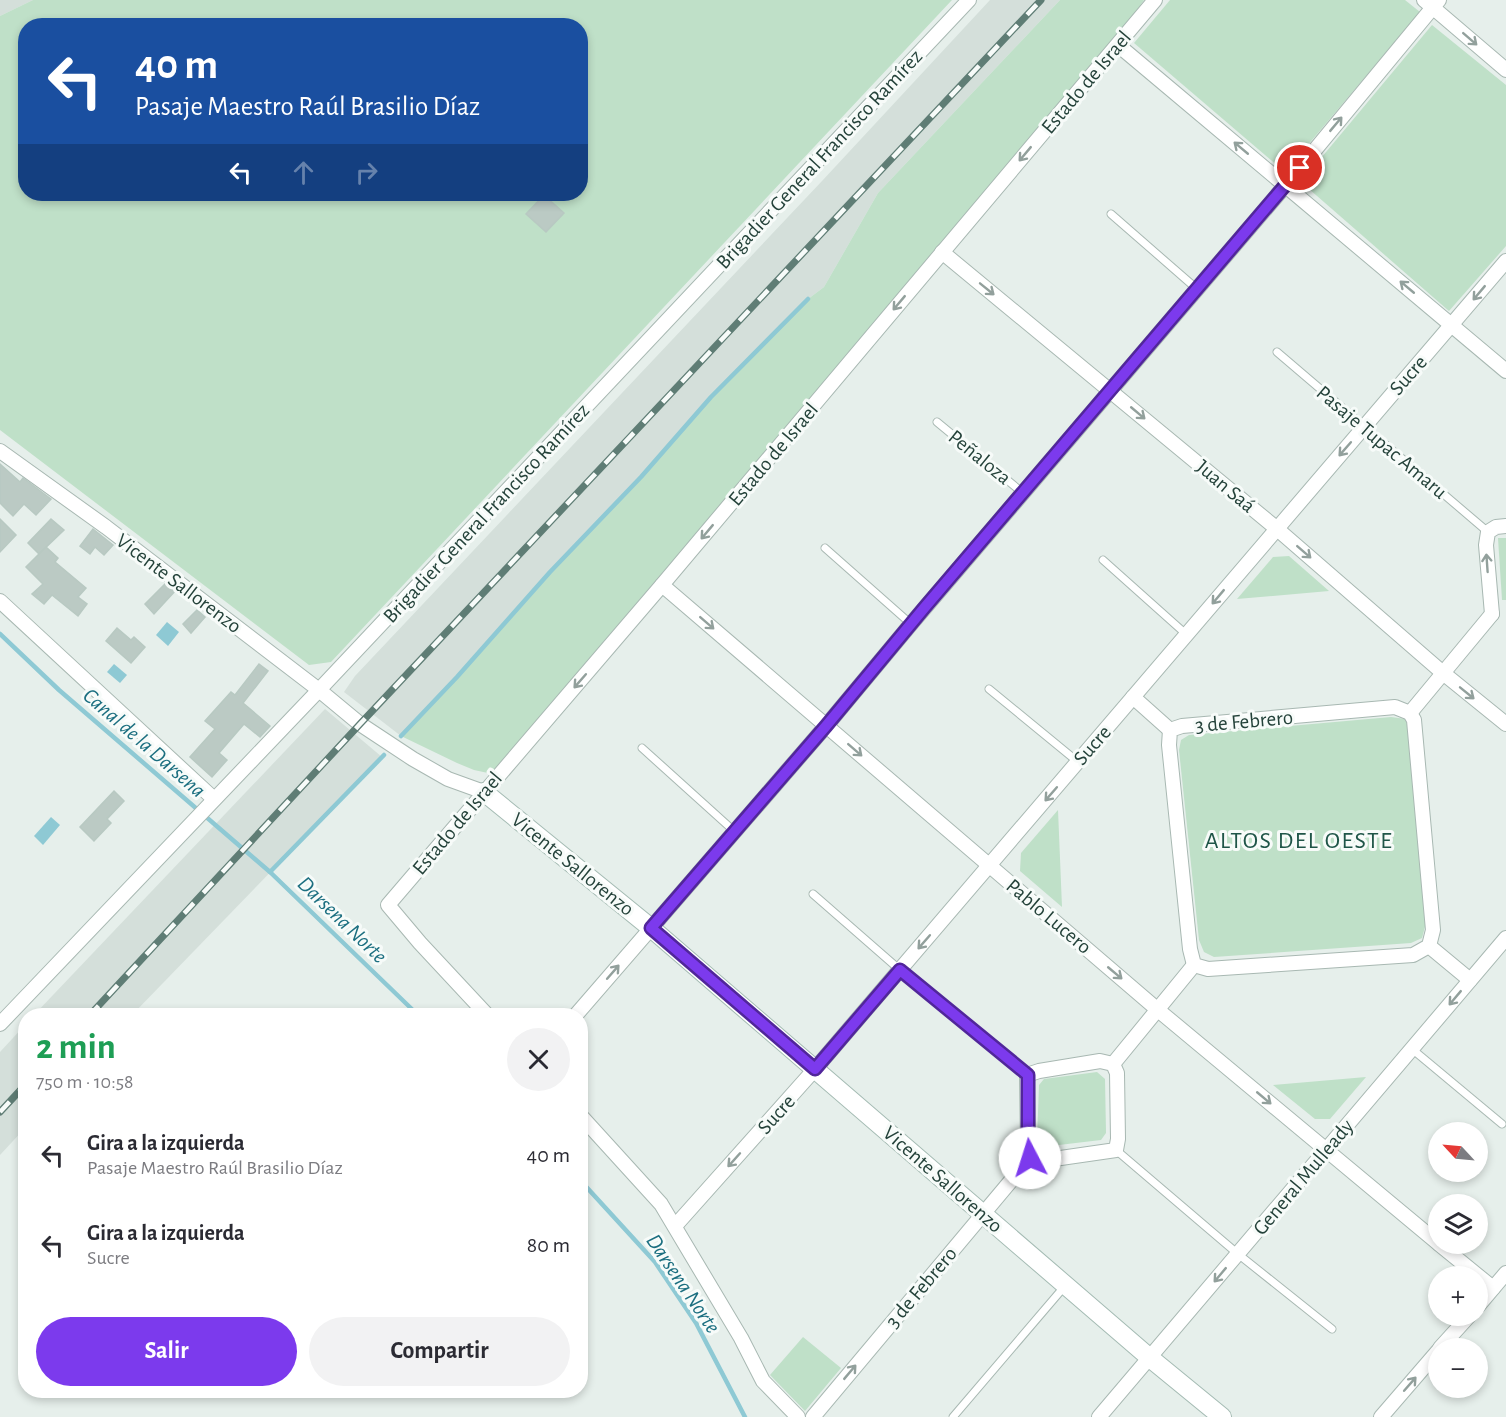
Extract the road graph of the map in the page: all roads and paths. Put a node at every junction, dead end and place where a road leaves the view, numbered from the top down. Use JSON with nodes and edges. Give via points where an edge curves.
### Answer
{"nodes":[{"id":1,"x":969,"y":0,"type":"edge"},
{"id":2,"x":1155,"y":0,"type":"edge"},
{"id":3,"x":1432,"y":2,"type":"edge"},
{"id":4,"x":1118,"y":45,"type":"junction"},
{"id":5,"x":1506,"y":70,"type":"edge"},
{"id":6,"x":1286,"y":186,"type":"junction"},
{"id":7,"x":1111,"y":214,"type":"dead end"},
{"id":8,"x":942,"y":252,"type":"junction"},
{"id":9,"x":1506,"y":261,"type":"edge"},
{"id":10,"x":1197,"y":289,"type":"junction"},
{"id":11,"x":1452,"y":325,"type":"junction"},
{"id":12,"x":1277,"y":352,"type":"dead end"},
{"id":13,"x":1506,"y":371,"type":"edge"},
{"id":14,"x":1110,"y":390,"type":"junction"},
{"id":15,"x":937,"y":422,"type":"dead end"},
{"id":16,"x":1364,"y":426,"type":"junction"},
{"id":17,"x":0,"y":451,"type":"edge"},
{"id":18,"x":1023,"y":493,"type":"junction"},
{"id":19,"x":1506,"y":526,"type":"edge"},
{"id":20,"x":1276,"y":528,"type":"junction"},
{"id":21,"x":1488,"y":532,"type":"junction"},
{"id":22,"x":825,"y":549,"type":"dead end"},
{"id":23,"x":1103,"y":560,"type":"dead end"},
{"id":24,"x":662,"y":585,"type":"junction"},
{"id":25,"x":0,"y":601,"type":"edge"},
{"id":26,"x":1499,"y":614,"type":"edge"},
{"id":27,"x":911,"y":624,"type":"junction"},
{"id":28,"x":1187,"y":635,"type":"junction"},
{"id":29,"x":1443,"y":673,"type":"junction"},
{"id":30,"x":989,"y":689,"type":"dead end"},
{"id":31,"x":319,"y":690,"type":"junction"},
{"id":32,"x":1133,"y":697,"type":"junction"},
{"id":33,"x":1410,"y":713,"type":"junction"},
{"id":34,"x":1506,"y":724,"type":"edge"},
{"id":35,"x":826,"y":726,"type":"junction"},
{"id":36,"x":1170,"y":730,"type":"junction"},
{"id":37,"x":642,"y":748,"type":"dead end"},
{"id":38,"x":1078,"y":762,"type":"junction"},
{"id":39,"x":484,"y":792,"type":"junction"},
{"id":40,"x":214,"y":799,"type":"junction"},
{"id":41,"x":734,"y":831,"type":"junction"},
{"id":42,"x":989,"y":866,"type":"junction"},
{"id":43,"x":813,"y":894,"type":"dead end"},
{"id":44,"x":651,"y":928,"type":"junction"},
{"id":45,"x":1506,"y":938,"type":"edge"},
{"id":46,"x":1429,"y":946,"type":"junction"},
{"id":47,"x":1194,"y":965,"type":"junction"},
{"id":48,"x":900,"y":970,"type":"junction"},
{"id":49,"x":1470,"y":980,"type":"junction"},
{"id":50,"x":481,"y":1008,"type":"edge"},
{"id":51,"x":582,"y":1008,"type":"edge"},
{"id":52,"x":1158,"y":1010,"type":"junction"},
{"id":53,"x":0,"y":1024,"type":"edge"},
{"id":54,"x":1412,"y":1049,"type":"junction"},
{"id":55,"x":1113,"y":1064,"type":"junction"},
{"id":56,"x":815,"y":1069,"type":"junction"},
{"id":57,"x":1028,"y":1075,"type":"junction"},
{"id":58,"x":588,"y":1124,"type":"edge"},
{"id":59,"x":1502,"y":1124,"type":"dead end"},
{"id":60,"x":1116,"y":1150,"type":"junction"},
{"id":61,"x":1326,"y":1150,"type":"junction"},
{"id":62,"x":1030,"y":1158,"type":"junction"},
{"id":63,"x":983,"y":1213,"type":"junction"},
{"id":64,"x":675,"y":1226,"type":"junction"},
{"id":65,"x":1428,"y":1234,"type":"edge"},
{"id":66,"x":1238,"y":1254,"type":"junction"},
{"id":67,"x":1452,"y":1254,"type":"edge"},
{"id":68,"x":1506,"y":1273,"type":"edge"},
{"id":69,"x":1065,"y":1285,"type":"junction"},
{"id":70,"x":1493,"y":1288,"type":"junction"},
{"id":71,"x":1488,"y":1294,"type":"edge"},
{"id":72,"x":1460,"y":1326,"type":"edge"},
{"id":73,"x":1332,"y":1329,"type":"dead end"},
{"id":74,"x":1450,"y":1338,"type":"edge"},
{"id":75,"x":1150,"y":1358,"type":"junction"},
{"id":76,"x":1428,"y":1363,"type":"edge"},
{"id":77,"x":1385,"y":1412,"type":"edge"},
{"id":78,"x":798,"y":1417,"type":"edge"},
{"id":79,"x":813,"y":1417,"type":"edge"},
{"id":80,"x":954,"y":1417,"type":"edge"},
{"id":81,"x":1100,"y":1417,"type":"edge"},
{"id":82,"x":1222,"y":1417,"type":"edge"},
{"id":83,"x":1401,"y":1417,"type":"edge"}],
"edges":[{"from":1,"to":31,"type":"street","name":"Brigadier General Francisco Ramírez"},
{"from":2,"to":4,"type":"street","name":"Estado de Israel"},
{"from":3,"to":5,"type":"street","one_way":true},
{"from":6,"to":3,"type":"street","one_way":true},
{"from":6,"to":4,"type":"street","one_way":true},
{"from":4,"to":8,"type":"street","name":"Estado de Israel","one_way":true},
{"from":6,"to":10,"type":"street"},
{"from":11,"to":6,"type":"street","one_way":true},
{"from":7,"to":10,"type":"lane"},
{"from":8,"to":14,"type":"street","name":"Juan Saá","one_way":true},
{"from":8,"to":24,"type":"street","name":"Estado de Israel","one_way":true},
{"from":9,"to":11,"type":"street","name":"Sucre","one_way":true},
{"from":10,"to":14,"type":"street"},
{"from":11,"to":13,"type":"street"},
{"from":11,"to":16,"type":"street","name":"Sucre"},
{"from":12,"to":16,"type":"lane","name":"Pasaje Tupac Amaru"},
{"from":14,"to":18,"type":"street"},
{"from":14,"to":20,"type":"street","name":"Juan Saá","one_way":true},
{"from":15,"to":18,"type":"lane","name":"Peñaloza"},
{"from":16,"to":20,"type":"street","name":"Sucre","one_way":true},
{"from":16,"to":21,"type":"lane","name":"Pasaje Tupac Amaru"},
{"from":17,"to":31,"type":"street","name":"Vicente Sallorenzo"},
{"from":18,"to":27,"type":"street"},
{"from":19,"to":21,"type":"street"},
{"from":20,"to":28,"type":"street","name":"Sucre","one_way":true},
{"from":20,"to":29,"type":"street","name":"Juan Saá","one_way":true},
{"from":26,"to":21,"type":"street","one_way":true,"via":[[1486,545]]},
{"from":22,"to":27,"type":"lane"},
{"from":23,"to":28,"type":"lane"},
{"from":24,"to":35,"type":"street","name":"Pablo Lucero","one_way":true},
{"from":24,"to":39,"type":"street","name":"Estado de Israel","one_way":true},
{"from":25,"to":40,"type":"street"},
{"from":26,"to":29,"type":"street"},
{"from":27,"to":35,"type":"street"},
{"from":28,"to":32,"type":"street","name":"Sucre"},
{"from":29,"to":33,"type":"street"},
{"from":29,"to":34,"type":"street","name":"Juan Saá","one_way":true},
{"from":30,"to":38,"type":"lane"},
{"from":31,"to":39,"type":"street","name":"Vicente Sallorenzo","via":[[360,724],[413,759],[448,779]]},
{"from":31,"to":40,"type":"street","name":"Brigadier General Francisco Ramírez"},
{"from":32,"to":36,"type":"street"},
{"from":32,"to":38,"type":"street","name":"Sucre"},
{"from":33,"to":36,"type":"street","name":"3 de Febrero","via":[[1395,707]]},
{"from":33,"to":46,"type":"street","via":[[1414,720],[1433,930]]},
{"from":35,"to":41,"type":"street"},
{"from":35,"to":42,"type":"street","name":"Pablo Lucero","one_way":true},
{"from":36,"to":47,"type":"street","name":"3 de Febrero"},
{"from":37,"to":41,"type":"lane"},
{"from":38,"to":42,"type":"street","name":"Sucre","one_way":true},
{"from":39,"to":44,"type":"street","name":"Vicente Sallorenzo"},
{"from":39,"to":50,"type":"street","name":"Estado de Israel","via":[[388,905]]},
{"from":40,"to":53,"type":"street","name":"Brigadier General Francisco Ramírez"},
{"from":41,"to":44,"type":"street"},
{"from":42,"to":48,"type":"street","name":"Sucre","one_way":true},
{"from":42,"to":52,"type":"street","name":"Pablo Lucero","one_way":true},
{"from":43,"to":48,"type":"lane"},
{"from":51,"to":44,"type":"street","one_way":true},
{"from":44,"to":56,"type":"street","name":"Vicente Sallorenzo"},
{"from":45,"to":49,"type":"street","name":"General Mulleady"},
{"from":46,"to":47,"type":"street","via":[[1413,955],[1208,969]]},
{"from":46,"to":49,"type":"street"},
{"from":47,"to":52,"type":"street"},
{"from":48,"to":56,"type":"street","name":"Sucre"},
{"from":48,"to":57,"type":"lane"},
{"from":49,"to":54,"type":"street","name":"General Mulleady","one_way":true},
{"from":52,"to":55,"type":"street"},
{"from":52,"to":61,"type":"street","name":"Pablo Lucero","one_way":true},
{"from":54,"to":59,"type":"lane"},
{"from":54,"to":61,"type":"street","name":"General Mulleady"},
{"from":55,"to":57,"type":"street","via":[[1100,1061]]},
{"from":55,"to":60,"type":"street","via":[[1117,1073]]},
{"from":56,"to":63,"type":"street","name":"Vicente Sallorenzo"},
{"from":56,"to":64,"type":"street","name":"Sucre","one_way":true},
{"from":57,"to":62,"type":"street"},
{"from":58,"to":64,"type":"street","via":[[661,1204]]},
{"from":60,"to":62,"type":"street","via":[[1040,1161]]},
{"from":60,"to":66,"type":"lane"},
{"from":61,"to":65,"type":"street","name":"Pablo Lucero"},
{"from":61,"to":66,"type":"street","name":"General Mulleady"},
{"from":62,"to":63,"type":"street","name":"3 de Febrero"},
{"from":63,"to":69,"type":"street","name":"Vicente Sallorenzo"},
{"from":79,"to":63,"type":"street","name":"3 de Febrero","one_way":true},
{"from":64,"to":78,"type":"street","via":[[763,1381]]},
{"from":66,"to":73,"type":"lane"},
{"from":66,"to":75,"type":"street","name":"General Mulleady","one_way":true},
{"from":67,"to":70,"type":"street","name":"Pablo Lucero"},
{"from":68,"to":70,"type":"street"},
{"from":69,"to":75,"type":"street","name":"Vicente Sallorenzo"},
{"from":69,"to":80,"type":"lane"},
{"from":70,"to":71,"type":"street"},
{"from":72,"to":74,"type":"street"},
{"from":75,"to":81,"type":"street","name":"General Mulleady"},
{"from":75,"to":82,"type":"street","name":"Vicente Sallorenzo"},
{"from":77,"to":76,"type":"street","one_way":true},
{"from":77,"to":83,"type":"street"}]}
